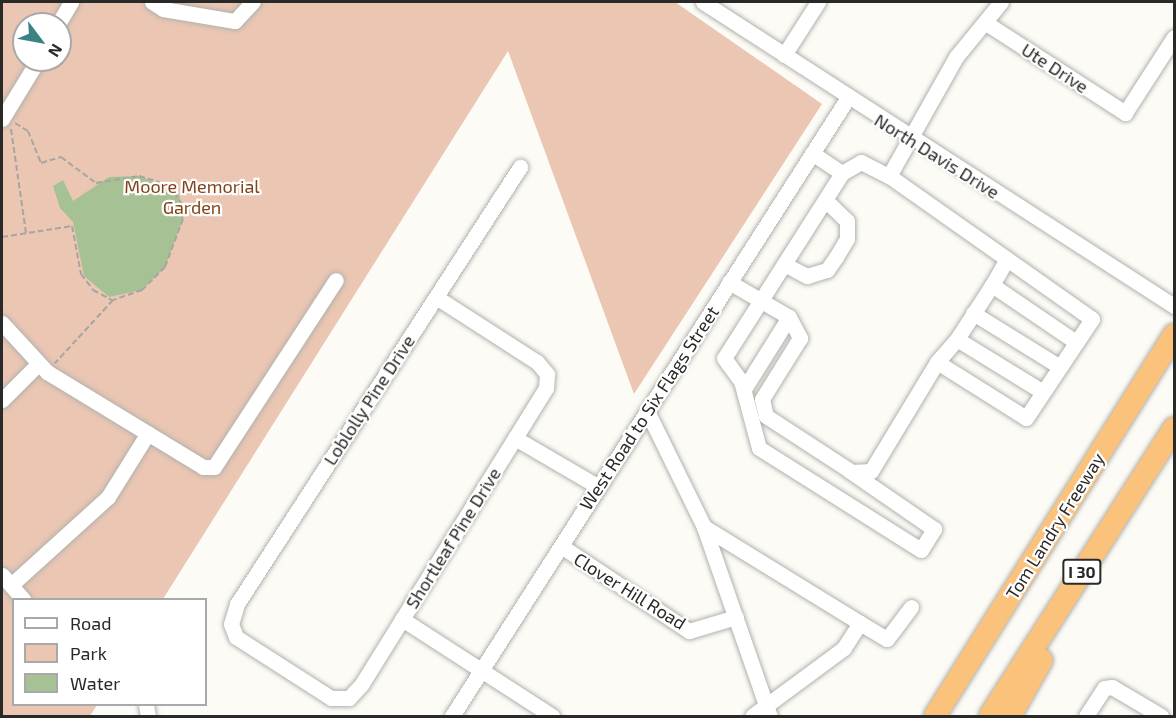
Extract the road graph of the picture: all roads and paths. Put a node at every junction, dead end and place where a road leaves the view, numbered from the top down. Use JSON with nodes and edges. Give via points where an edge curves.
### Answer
{"nodes":[{"id":1,"x":152,"y":2,"type":"edge"},
{"id":2,"x":253,"y":2,"type":"edge"},
{"id":3,"x":703,"y":2,"type":"edge"},
{"id":4,"x":818,"y":2,"type":"edge"},
{"id":5,"x":1001,"y":2,"type":"edge"},
{"id":6,"x":986,"y":23,"type":"junction"},
{"id":7,"x":1174,"y":37,"type":"edge"},
{"id":8,"x":784,"y":55,"type":"junction"},
{"id":9,"x":31,"y":72,"type":"edge"},
{"id":10,"x":2,"y":93,"type":"edge"},
{"id":11,"x":847,"y":99,"type":"junction"},
{"id":12,"x":8,"y":115,"type":"edge"},
{"id":13,"x":912,"y":140,"type":"junction"},
{"id":14,"x":812,"y":153,"type":"junction"},
{"id":15,"x":520,"y":167,"type":"dead end"},
{"id":16,"x":842,"y":173,"type":"junction"},
{"id":17,"x":889,"y":176,"type":"junction"},
{"id":18,"x":825,"y":200,"type":"junction"},
{"id":19,"x":26,"y":233,"type":"junction"},
{"id":20,"x":2,"y":237,"type":"edge"},
{"id":21,"x":1007,"y":259,"type":"junction"},
{"id":22,"x":784,"y":264,"type":"junction"},
{"id":23,"x":336,"y":280,"type":"dead end"},
{"id":24,"x":729,"y":282,"type":"junction"},
{"id":25,"x":992,"y":285,"type":"junction"},
{"id":26,"x":436,"y":297,"type":"junction"},
{"id":27,"x":113,"y":300,"type":"junction"},
{"id":28,"x":760,"y":300,"type":"junction"},
{"id":29,"x":1174,"y":306,"type":"edge"},
{"id":30,"x":973,"y":314,"type":"junction"},
{"id":31,"x":789,"y":317,"type":"junction"},
{"id":32,"x":2,"y":323,"type":"edge"},
{"id":33,"x":1174,"y":335,"type":"edge"},
{"id":34,"x":957,"y":339,"type":"junction"},
{"id":35,"x":1076,"y":342,"type":"junction"},
{"id":36,"x":937,"y":362,"type":"junction"},
{"id":37,"x":1060,"y":367,"type":"junction"},
{"id":38,"x":43,"y":368,"type":"junction"},
{"id":39,"x":744,"y":389,"type":"junction"},
{"id":40,"x":1043,"y":392,"type":"junction"},
{"id":41,"x":2,"y":400,"type":"edge"},
{"id":42,"x":647,"y":411,"type":"junction"},
{"id":43,"x":1174,"y":430,"type":"edge"},
{"id":44,"x":148,"y":433,"type":"junction"},
{"id":45,"x":515,"y":438,"type":"junction"},
{"id":46,"x":849,"y":471,"type":"junction"},
{"id":47,"x":599,"y":487,"type":"junction"},
{"id":48,"x":704,"y":527,"type":"junction"},
{"id":49,"x":561,"y":546,"type":"junction"},
{"id":50,"x":6,"y":580,"type":"edge"},
{"id":51,"x":22,"y":598,"type":"edge"},
{"id":52,"x":911,"y":607,"type":"dead end"},
{"id":53,"x":736,"y":616,"type":"junction"},
{"id":54,"x":402,"y":620,"type":"junction"},
{"id":55,"x":860,"y":623,"type":"junction"},
{"id":56,"x":481,"y":670,"type":"junction"},
{"id":57,"x":349,"y":698,"type":"joint"},
{"id":58,"x":769,"y":711,"type":"edge"},
{"id":59,"x":452,"y":717,"type":"edge"},
{"id":60,"x":552,"y":717,"type":"edge"},
{"id":61,"x":752,"y":717,"type":"edge"},
{"id":62,"x":935,"y":717,"type":"edge"},
{"id":63,"x":990,"y":717,"type":"edge"},
{"id":64,"x":1010,"y":717,"type":"edge"},
{"id":65,"x":1086,"y":717,"type":"edge"},
{"id":66,"x":1161,"y":717,"type":"edge"}],
"edges":[{"from":1,"to":2,"type":"street","via":[[163,9],[235,21]]},
{"from":3,"to":8,"type":"street","name":"North Davis Drive"},
{"from":4,"to":8,"type":"street"},
{"from":5,"to":6,"type":"street"},
{"from":6,"to":7,"type":"street","name":"Ute Drive","via":[[1125,113]]},
{"from":6,"to":13,"type":"street","via":[[956,57]]},
{"from":8,"to":11,"type":"street","name":"North Davis Drive"},
{"from":9,"to":12,"type":"street"},
{"from":10,"to":12,"type":"street"},
{"from":11,"to":13,"type":"street","name":"North Davis Drive"},
{"from":11,"to":14,"type":"street","name":"West Road to Six Flags Street"},
{"from":12,"to":19,"type":"path"},
{"from":12,"to":27,"type":"path","via":[[28,131],[41,163],[61,157],[96,183],[139,176],[179,193],[183,219],[173,256],[142,290]]},
{"from":13,"to":17,"type":"street"},
{"from":13,"to":29,"type":"street","name":"North Davis Drive"},
{"from":14,"to":16,"type":"street"},
{"from":14,"to":24,"type":"street","name":"West Road to Six Flags Street"},
{"from":15,"to":26,"type":"street","name":"Loblolly Pine Drive"},
{"from":16,"to":17,"type":"street","via":[[861,162]]},
{"from":16,"to":18,"type":"street"},
{"from":17,"to":21,"type":"street"},
{"from":18,"to":22,"type":"street"},
{"from":18,"to":22,"type":"street","via":[[847,221],[847,239],[836,257],[827,270],[807,276]]},
{"from":19,"to":20,"type":"path"},
{"from":19,"to":27,"type":"path","via":[[72,226],[81,274],[93,290]]},
{"from":21,"to":25,"type":"street"},
{"from":21,"to":35,"type":"street","via":[[1092,318]]},
{"from":22,"to":28,"type":"street"},
{"from":23,"to":44,"type":"street","via":[[214,467],[203,467]]},
{"from":24,"to":28,"type":"street"},
{"from":24,"to":42,"type":"street","name":"West Road to Six Flags Street"},
{"from":25,"to":30,"type":"street"},
{"from":25,"to":35,"type":"street"},
{"from":26,"to":45,"type":"street","name":"Shortleaf Pine Drive","via":[[547,374],[546,388]]},
{"from":26,"to":57,"type":"street","name":"Loblolly Pine Drive","via":[[237,604],[231,624],[236,637],[331,698]]},
{"from":27,"to":38,"type":"path"},
{"from":28,"to":31,"type":"street"},
{"from":28,"to":39,"type":"street","via":[[724,358]]},
{"from":30,"to":34,"type":"street"},
{"from":30,"to":37,"type":"street"},
{"from":31,"to":39,"type":"street"},
{"from":31,"to":46,"type":"street","via":[[800,338],[762,399],[766,416]]},
{"from":32,"to":38,"type":"street"},
{"from":33,"to":62,"type":"highway","name":"Tom Landry Freeway","number":"I 30"},
{"from":34,"to":36,"type":"street"},
{"from":34,"to":40,"type":"street"},
{"from":35,"to":37,"type":"street"},
{"from":36,"to":40,"type":"street","via":[[1026,418]]},
{"from":36,"to":46,"type":"street","via":[[871,471]]},
{"from":37,"to":40,"type":"street"},
{"from":38,"to":41,"type":"street"},
{"from":38,"to":44,"type":"street"},
{"from":39,"to":46,"type":"street","via":[[759,448],[921,550],[934,528]]},
{"from":42,"to":47,"type":"street","name":"West Road to Six Flags Street"},
{"from":42,"to":48,"type":"street"},
{"from":43,"to":63,"type":"highway","number":"I 30"},
{"from":43,"to":64,"type":"highway"},
{"from":44,"to":50,"type":"street","via":[[108,497]]},
{"from":45,"to":47,"type":"street"},
{"from":45,"to":54,"type":"street","name":"Shortleaf Pine Drive"},
{"from":47,"to":49,"type":"street","name":"West Road to Six Flags Street"},
{"from":48,"to":53,"type":"street"},
{"from":48,"to":55,"type":"street"},
{"from":49,"to":53,"type":"street","name":"Clover Hill Road","via":[[689,631]]},
{"from":49,"to":56,"type":"street","name":"West Road to Six Flags Street"},
{"from":50,"to":51,"type":"street"},
{"from":52,"to":55,"type":"street","via":[[887,639]]},
{"from":53,"to":58,"type":"street"},
{"from":54,"to":56,"type":"street"},
{"from":54,"to":57,"type":"street","name":"Shortleaf Pine Drive"},
{"from":55,"to":58,"type":"street","via":[[844,648]]},
{"from":56,"to":59,"type":"street","name":"West Road to Six Flags Street"},
{"from":56,"to":60,"type":"street"},
{"from":58,"to":61,"type":"street"},
{"from":65,"to":66,"type":"street","via":[[1104,688],[1112,687]]}]}
